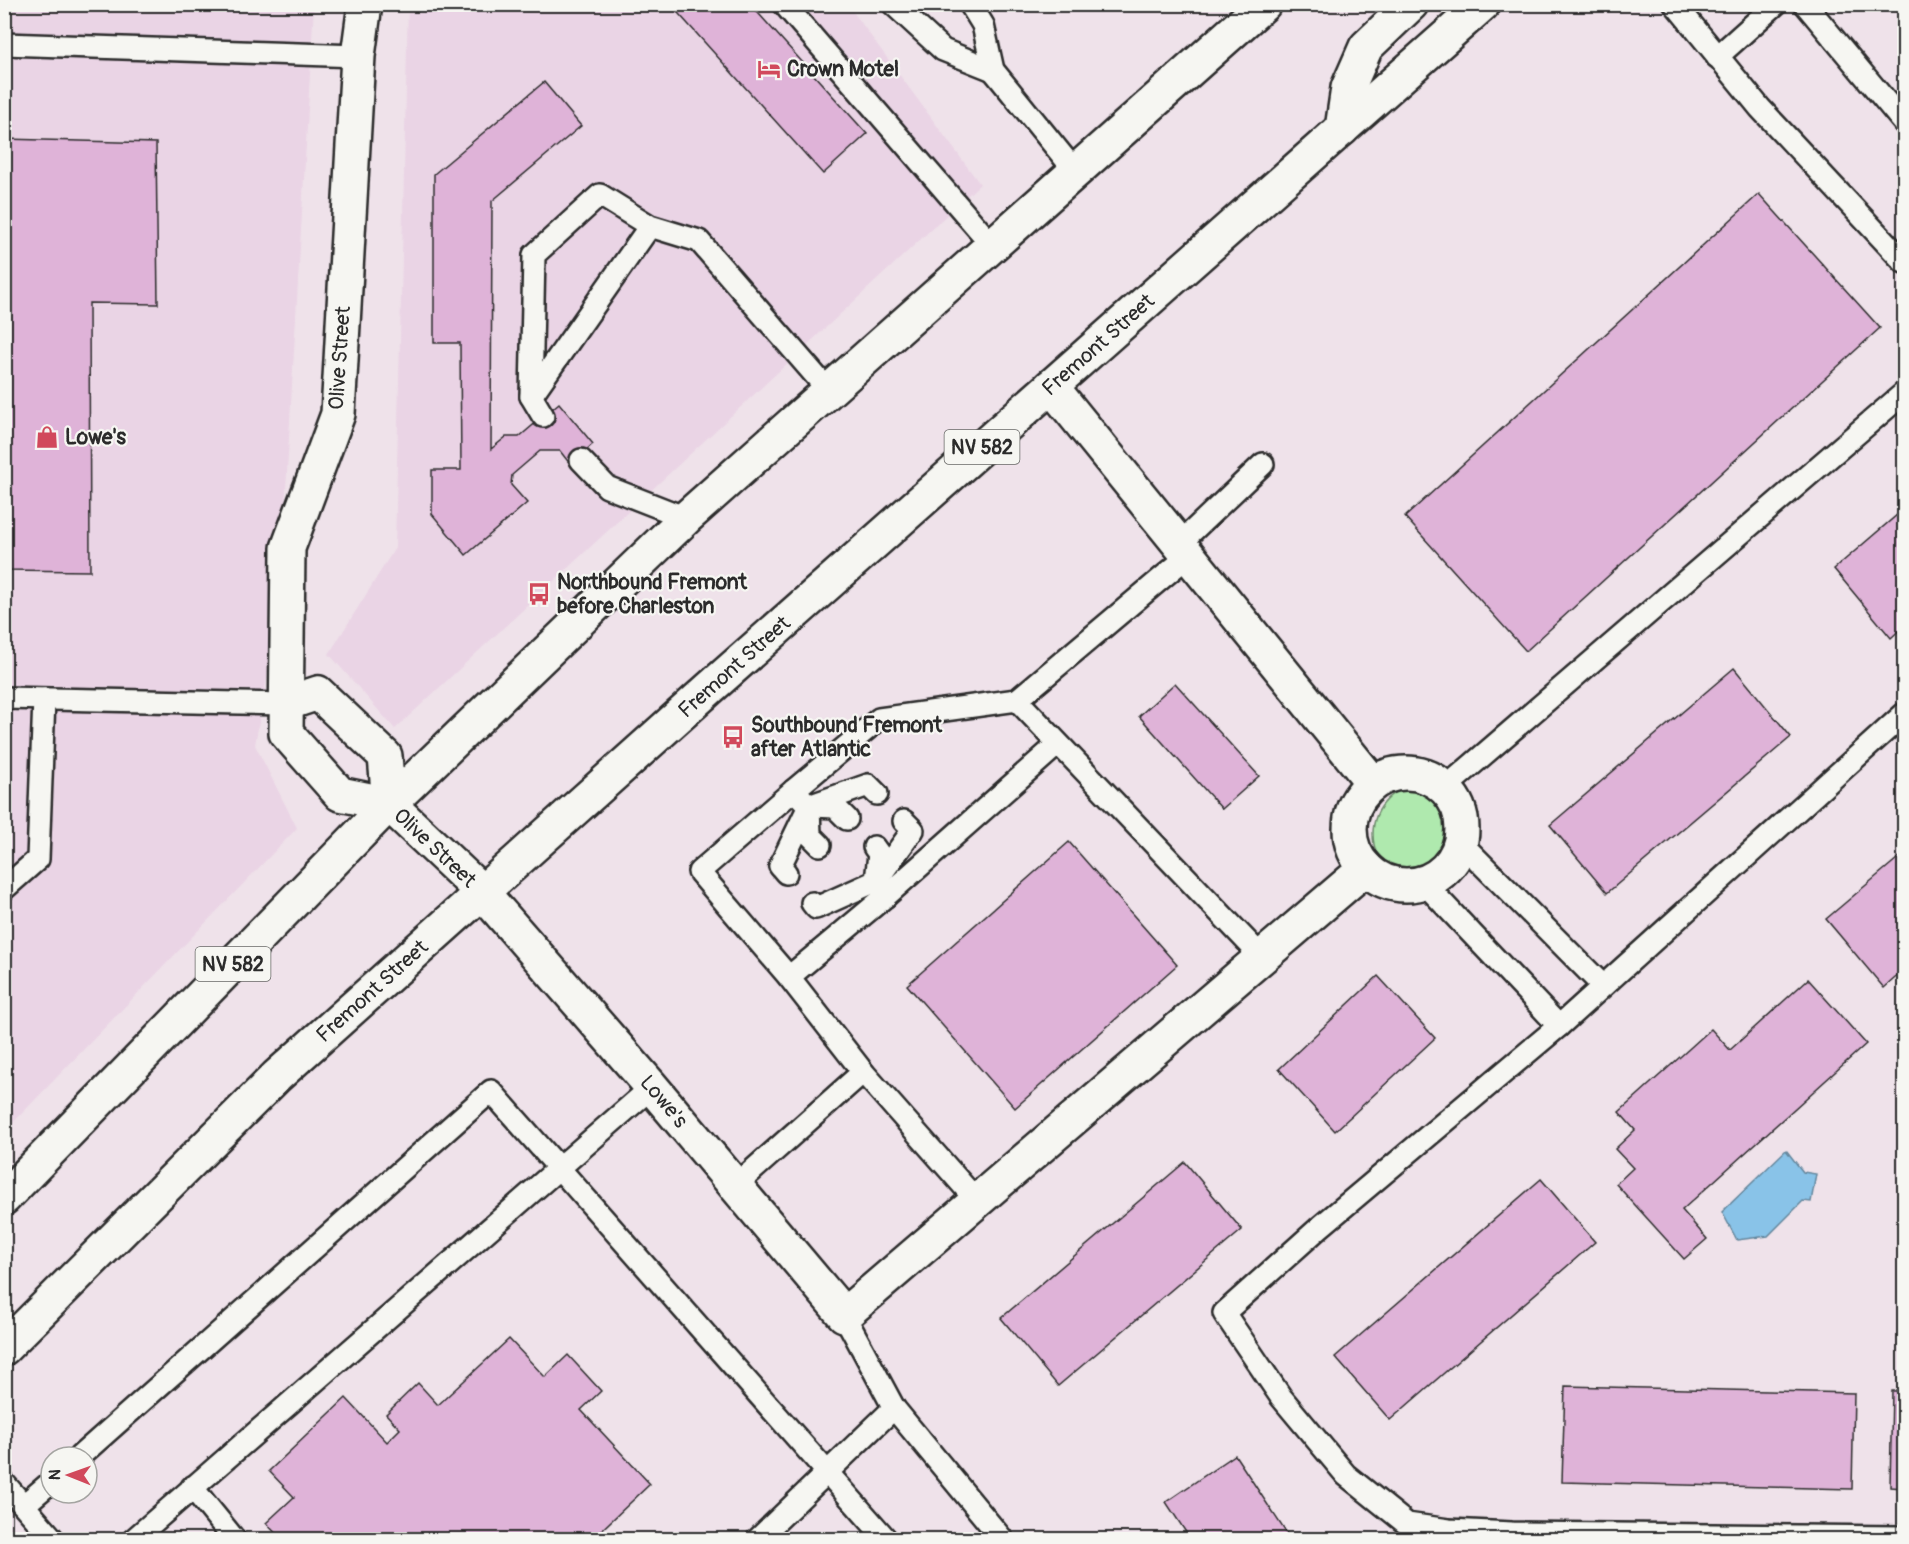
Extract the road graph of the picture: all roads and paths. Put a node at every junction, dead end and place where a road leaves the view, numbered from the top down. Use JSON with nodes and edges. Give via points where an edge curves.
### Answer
{"nodes":[{"id":1,"x":365,"y":4,"type":"edge"},
{"id":2,"x":784,"y":4,"type":"edge"},
{"id":3,"x":893,"y":4,"type":"edge"},
{"id":4,"x":970,"y":4,"type":"edge"},
{"id":5,"x":1264,"y":4,"type":"edge"},
{"id":6,"x":1411,"y":4,"type":"edge"},
{"id":7,"x":1483,"y":4,"type":"edge"},
{"id":8,"x":1675,"y":4,"type":"edge"},
{"id":9,"x":1776,"y":4,"type":"edge"},
{"id":10,"x":1805,"y":4,"type":"edge"},
{"id":11,"x":4,"y":44,"type":"edge"},
{"id":12,"x":358,"y":56,"type":"junction"},
{"id":13,"x":1717,"y":57,"type":"junction"},
{"id":14,"x":993,"y":70,"type":"junction"},
{"id":15,"x":1905,"y":123,"type":"edge"},
{"id":16,"x":1342,"y":129,"type":"junction"},
{"id":17,"x":1075,"y":171,"type":"junction"},
{"id":18,"x":650,"y":226,"type":"junction"},
{"id":19,"x":992,"y":244,"type":"junction"},
{"id":20,"x":1905,"y":262,"type":"edge"},
{"id":21,"x":1051,"y":386,"type":"junction"},
{"id":22,"x":828,"y":390,"type":"junction"},
{"id":23,"x":1905,"y":393,"type":"edge"},
{"id":24,"x":531,"y":396,"type":"junction"},
{"id":25,"x":543,"y":416,"type":"dead end"},
{"id":26,"x":581,"y":460,"type":"dead end"},
{"id":27,"x":1263,"y":464,"type":"dead end"},
{"id":28,"x":686,"y":518,"type":"junction"},
{"id":29,"x":1184,"y":550,"type":"junction"},
{"id":30,"x":4,"y":698,"type":"edge"},
{"id":31,"x":44,"y":699,"type":"junction"},
{"id":32,"x":1017,"y":700,"type":"junction"},
{"id":33,"x":285,"y":704,"type":"junction"},
{"id":34,"x":1905,"y":714,"type":"edge"},
{"id":35,"x":1058,"y":744,"type":"junction"},
{"id":36,"x":1373,"y":783,"type":"junction"},
{"id":37,"x":1445,"y":788,"type":"junction"},
{"id":38,"x":794,"y":790,"type":"junction"},
{"id":39,"x":877,"y":794,"type":"dead end"},
{"id":40,"x":388,"y":804,"type":"junction"},
{"id":41,"x":808,"y":806,"type":"junction"},
{"id":42,"x":848,"y":819,"type":"dead end"},
{"id":43,"x":904,"y":821,"type":"dead end"},
{"id":44,"x":1460,"y":842,"type":"junction"},
{"id":45,"x":820,"y":845,"type":"dead end"},
{"id":46,"x":874,"y":847,"type":"dead end"},
{"id":47,"x":1366,"y":867,"type":"junction"},
{"id":48,"x":786,"y":873,"type":"dead end"},
{"id":49,"x":846,"y":874,"type":"dead end"},
{"id":50,"x":1424,"y":882,"type":"junction"},
{"id":51,"x":4,"y":889,"type":"edge"},
{"id":52,"x":881,"y":889,"type":"junction"},
{"id":53,"x":482,"y":892,"type":"junction"},
{"id":54,"x":812,"y":903,"type":"dead end"},
{"id":55,"x":1262,"y":957,"type":"junction"},
{"id":56,"x":789,"y":976,"type":"junction"},
{"id":57,"x":1602,"y":985,"type":"junction"},
{"id":58,"x":1559,"y":1026,"type":"junction"},
{"id":59,"x":864,"y":1072,"type":"junction"},
{"id":60,"x":652,"y":1087,"type":"junction"},
{"id":61,"x":558,"y":1169,"type":"junction"},
{"id":62,"x":735,"y":1186,"type":"junction"},
{"id":63,"x":4,"y":1198,"type":"edge"},
{"id":64,"x":977,"y":1201,"type":"junction"},
{"id":65,"x":844,"y":1315,"type":"junction"},
{"id":66,"x":4,"y":1348,"type":"edge"},
{"id":67,"x":894,"y":1408,"type":"junction"},
{"id":68,"x":93,"y":1445,"type":"edge"},
{"id":69,"x":828,"y":1472,"type":"junction"},
{"id":70,"x":4,"y":1483,"type":"edge"},
{"id":71,"x":192,"y":1487,"type":"junction"},
{"id":72,"x":39,"y":1492,"type":"edge"},
{"id":73,"x":24,"y":1505,"type":"junction"},
{"id":74,"x":1905,"y":1537,"type":"edge"},
{"id":75,"x":54,"y":1539,"type":"edge"},
{"id":76,"x":133,"y":1539,"type":"edge"},
{"id":77,"x":235,"y":1539,"type":"edge"},
{"id":78,"x":757,"y":1539,"type":"edge"},
{"id":79,"x":886,"y":1539,"type":"edge"},
{"id":80,"x":1003,"y":1539,"type":"edge"}],
"edges":[{"from":1,"to":12,"type":"main road","name":"Olive Street"},
{"from":2,"to":19,"type":"lane"},
{"from":3,"to":14,"type":"lane","via":[[943,50]]},
{"from":4,"to":14,"type":"lane","via":[[983,25]]},
{"from":5,"to":17,"type":"main road","number":"NV 582"},
{"from":6,"to":16,"type":"main road","via":[[1366,47],[1348,88]]},
{"from":7,"to":16,"type":"main road","name":"Fremont Street","number":"NV 582"},
{"from":8,"to":13,"type":"lane"},
{"from":9,"to":13,"type":"lane"},
{"from":10,"to":15,"type":"lane"},
{"from":11,"to":12,"type":"lane"},
{"from":12,"to":33,"type":"main road","name":"Olive Street","via":[[338,414],[288,548]]},
{"from":13,"to":20,"type":"lane"},
{"from":14,"to":17,"type":"lane"},
{"from":16,"to":21,"type":"main road","name":"Fremont Street","number":"NV 582"},
{"from":17,"to":19,"type":"main road","number":"NV 582"},
{"from":18,"to":22,"type":"lane","via":[[699,241]]},
{"from":18,"to":24,"type":"lane"},
{"from":18,"to":24,"type":"lane","via":[[600,195],[534,255]]},
{"from":19,"to":22,"type":"main road","number":"NV 582"},
{"from":21,"to":29,"type":"main road"},
{"from":21,"to":53,"type":"main road","name":"Fremont Street","number":"NV 582"},
{"from":22,"to":28,"type":"main road","number":"NV 582"},
{"from":23,"to":37,"type":"lane"},
{"from":24,"to":25,"type":"lane"},
{"from":26,"to":28,"type":"lane","via":[[607,487]]},
{"from":27,"to":29,"type":"lane"},
{"from":28,"to":40,"type":"main road","number":"NV 582"},
{"from":29,"to":32,"type":"lane"},
{"from":29,"to":36,"type":"main road"},
{"from":30,"to":31,"type":"lane"},
{"from":31,"to":33,"type":"lane"},
{"from":31,"to":51,"type":"lane","via":[[38,859]]},
{"from":32,"to":35,"type":"lane"},
{"from":32,"to":38,"type":"lane","via":[[879,719]]},
{"from":33,"to":40,"type":"main road","name":"Olive Street","via":[[286,734],[340,794]]},
{"from":33,"to":40,"type":"main road","name":"Olive Street","via":[[318,693],[385,756]]},
{"from":34,"to":57,"type":"lane"},
{"from":35,"to":52,"type":"lane"},
{"from":35,"to":55,"type":"lane"},
{"from":36,"to":37,"type":"main road","via":[[1390,774],[1410,772]]},
{"from":36,"to":47,"type":"main road","via":[[1359,797],[1351,814],[1354,848]]},
{"from":37,"to":44,"type":"main road","via":[[1462,822]]},
{"from":38,"to":41,"type":"lane"},
{"from":38,"to":56,"type":"lane","via":[[699,872]]},
{"from":39,"to":41,"type":"lane","via":[[868,785]]},
{"from":40,"to":53,"type":"main road","name":"Olive Street"},
{"from":40,"to":63,"type":"main road","number":"NV 582"},
{"from":41,"to":42,"type":"lane","via":[[835,807]]},
{"from":41,"to":45,"type":"lane","via":[[810,835]]},
{"from":41,"to":48,"type":"lane","via":[[780,866]]},
{"from":43,"to":52,"type":"lane","via":[[913,830]]},
{"from":44,"to":50,"type":"main road","via":[[1452,860]]},
{"from":44,"to":57,"type":"lane"},
{"from":46,"to":52,"type":"lane","via":[[879,854]]},
{"from":47,"to":50,"type":"main road","via":[[1390,883]]},
{"from":47,"to":55,"type":"main road"},
{"from":49,"to":52,"type":"lane"},
{"from":50,"to":58,"type":"lane"},
{"from":52,"to":54,"type":"lane","via":[[816,908]]},
{"from":52,"to":56,"type":"lane"},
{"from":53,"to":60,"type":"main road","name":"Lowe's"},
{"from":53,"to":66,"type":"main road","name":"Fremont Street","number":"NV 582","via":[[277,1076]]},
{"from":55,"to":64,"type":"main road"},
{"from":56,"to":59,"type":"lane"},
{"from":57,"to":58,"type":"lane"},
{"from":58,"to":74,"type":"lane","via":[[1224,1312],[1249,1350],[1281,1397],[1346,1475],[1407,1524],[1512,1533]]},
{"from":59,"to":62,"type":"lane"},
{"from":59,"to":64,"type":"lane"},
{"from":60,"to":61,"type":"lane"},
{"from":60,"to":62,"type":"main road","name":"Lowe's"},
{"from":61,"to":68,"type":"lane","via":[[491,1091]]},
{"from":61,"to":69,"type":"lane"},
{"from":61,"to":71,"type":"lane"},
{"from":62,"to":65,"type":"main road","name":"Lowe's"},
{"from":64,"to":65,"type":"main road"},
{"from":65,"to":67,"type":"lane"},
{"from":67,"to":69,"type":"lane"},
{"from":67,"to":80,"type":"lane"},
{"from":69,"to":78,"type":"lane"},
{"from":69,"to":79,"type":"lane"},
{"from":70,"to":73,"type":"lane"},
{"from":71,"to":76,"type":"lane"},
{"from":71,"to":77,"type":"lane"},
{"from":72,"to":73,"type":"lane"},
{"from":73,"to":75,"type":"lane"}]}
